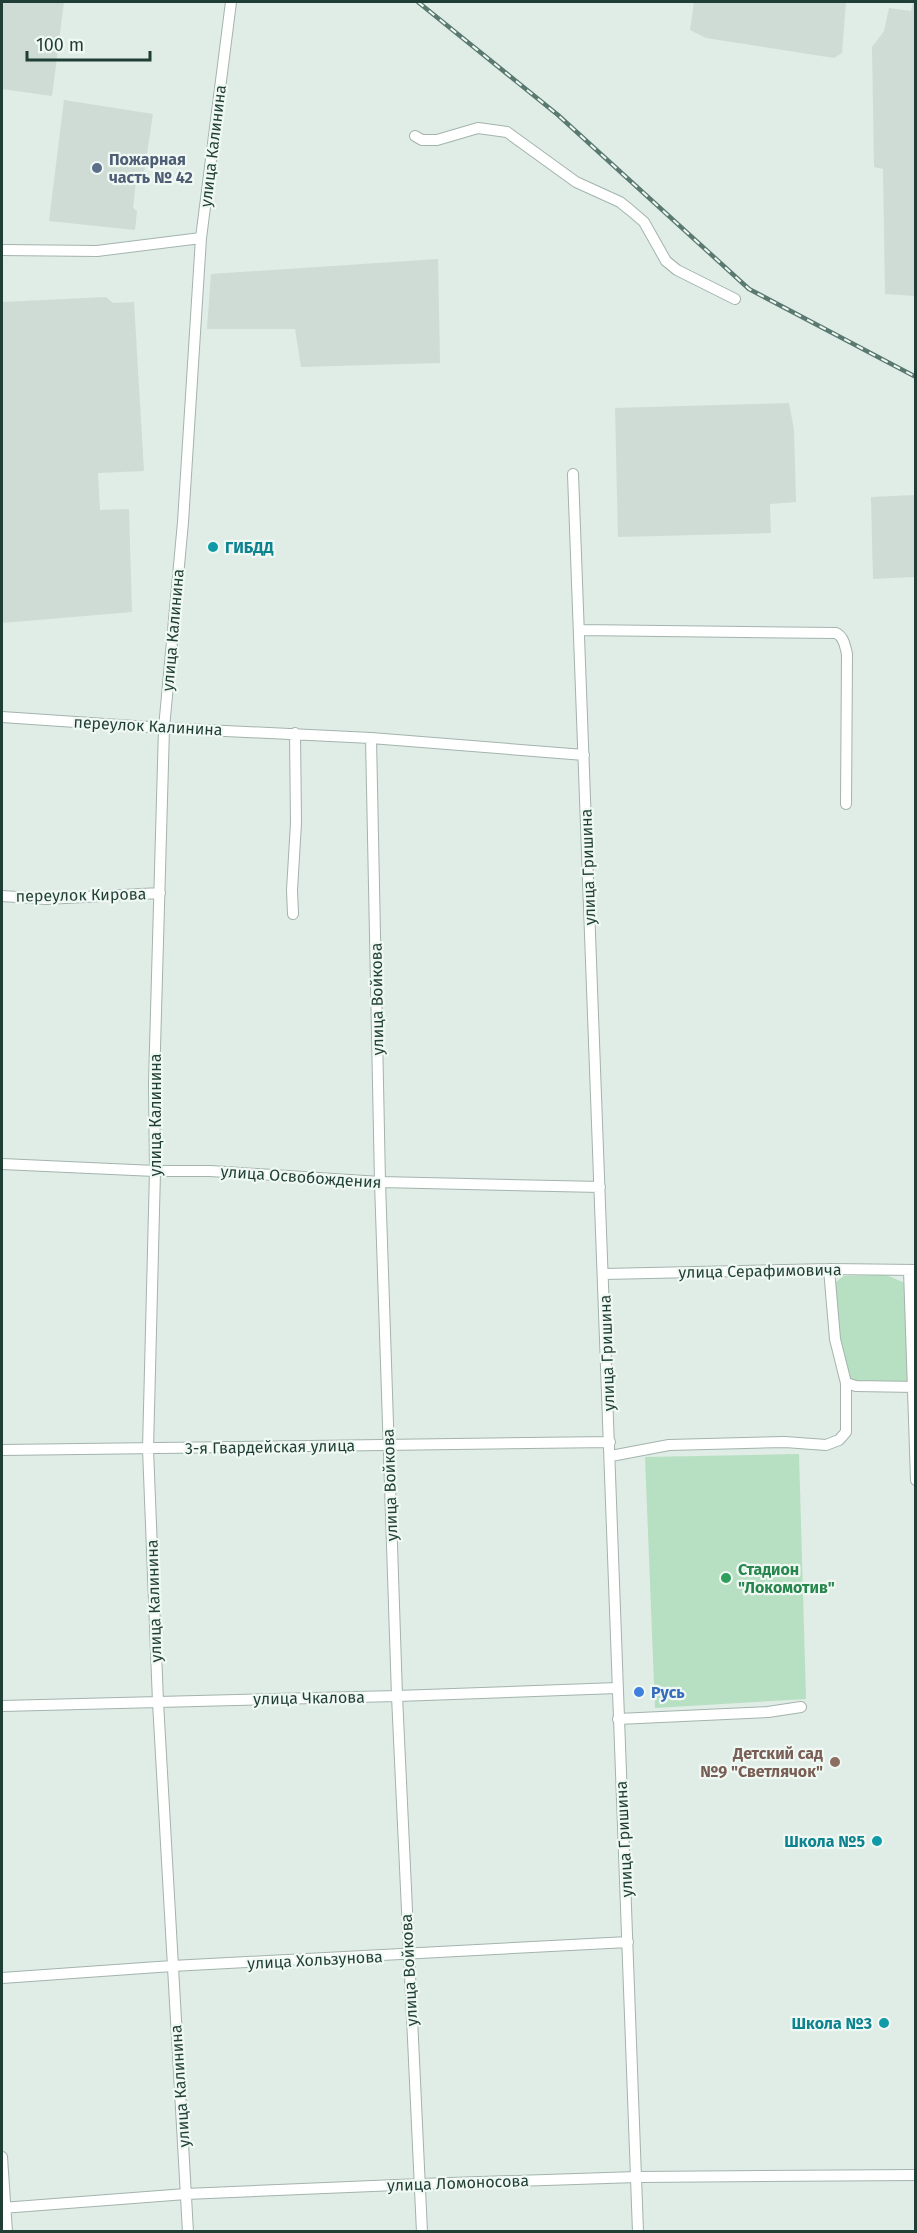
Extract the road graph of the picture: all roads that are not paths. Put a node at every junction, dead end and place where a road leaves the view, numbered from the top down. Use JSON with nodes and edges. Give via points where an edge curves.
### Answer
{"nodes":[{"id":1,"x":231,"y":2,"type":"edge"},
{"id":2,"x":416,"y":136,"type":"dead end"},
{"id":3,"x":201,"y":238,"type":"junction"},
{"id":4,"x":2,"y":250,"type":"edge"},
{"id":5,"x":735,"y":299,"type":"dead end"},
{"id":6,"x":573,"y":474,"type":"dead end"},
{"id":7,"x":580,"y":630,"type":"junction"},
{"id":8,"x":2,"y":717,"type":"edge"},
{"id":9,"x":164,"y":728,"type":"junction"},
{"id":10,"x":295,"y":733,"type":"junction"},
{"id":11,"x":371,"y":738,"type":"junction"},
{"id":12,"x":584,"y":755,"type":"junction"},
{"id":13,"x":846,"y":804,"type":"dead end"},
{"id":14,"x":160,"y":893,"type":"junction"},
{"id":15,"x":2,"y":896,"type":"edge"},
{"id":16,"x":293,"y":914,"type":"dead end"},
{"id":17,"x":2,"y":1164,"type":"edge"},
{"id":18,"x":155,"y":1171,"type":"junction"},
{"id":19,"x":380,"y":1182,"type":"junction"},
{"id":20,"x":600,"y":1187,"type":"junction"},
{"id":21,"x":829,"y":1269,"type":"junction"},
{"id":22,"x":912,"y":1270,"type":"edge"},
{"id":23,"x":604,"y":1274,"type":"junction"},
{"id":24,"x":846,"y":1383,"type":"junction"},
{"id":25,"x":914,"y":1388,"type":"edge"},
{"id":26,"x":610,"y":1442,"type":"junction"},
{"id":27,"x":389,"y":1444,"type":"junction"},
{"id":28,"x":148,"y":1449,"type":"junction"},
{"id":29,"x":2,"y":1450,"type":"edge"},
{"id":30,"x":610,"y":1456,"type":"junction"},
{"id":31,"x":915,"y":1480,"type":"edge"},
{"id":32,"x":617,"y":1688,"type":"junction"},
{"id":33,"x":397,"y":1696,"type":"junction"},
{"id":34,"x":158,"y":1702,"type":"junction"},
{"id":35,"x":2,"y":1706,"type":"edge"},
{"id":36,"x":801,"y":1707,"type":"dead end"},
{"id":37,"x":618,"y":1719,"type":"junction"},
{"id":38,"x":628,"y":1942,"type":"junction"},
{"id":39,"x":408,"y":1955,"type":"junction"},
{"id":40,"x":172,"y":1966,"type":"junction"},
{"id":41,"x":2,"y":1978,"type":"edge"},
{"id":42,"x":2,"y":2157,"type":"edge"},
{"id":43,"x":915,"y":2175,"type":"edge"},
{"id":44,"x":637,"y":2177,"type":"junction"},
{"id":45,"x":420,"y":2184,"type":"junction"},
{"id":46,"x":186,"y":2194,"type":"junction"},
{"id":47,"x":3,"y":2208,"type":"edge"},
{"id":48,"x":7,"y":2232,"type":"edge"},
{"id":49,"x":188,"y":2232,"type":"edge"},
{"id":50,"x":422,"y":2232,"type":"edge"},
{"id":51,"x":638,"y":2232,"type":"edge"}],
"edges":[{"from":1,"to":3,"type":"street","name":"улица Калинина"},
{"from":2,"to":5,"type":"street","via":[[437,140],[478,128],[507,132],[576,182],[620,201],[644,222],[666,261]]},
{"from":3,"to":4,"type":"street","via":[[97,251]]},
{"from":3,"to":9,"type":"street","name":"улица Калинина","via":[[183,522]]},
{"from":6,"to":7,"type":"street","name":"улица Гришина"},
{"from":7,"to":12,"type":"street","name":"улица Гришина"},
{"from":7,"to":13,"type":"street","via":[[836,633],[847,654]]},
{"from":8,"to":9,"type":"street","name":"переулок Калинина"},
{"from":9,"to":10,"type":"street","name":"переулок Калинина"},
{"from":9,"to":14,"type":"street","name":"улица Калинина"},
{"from":10,"to":11,"type":"street","name":"переулок Калинина"},
{"from":10,"to":16,"type":"street"},
{"from":11,"to":12,"type":"street","name":"переулок Калинина"},
{"from":11,"to":19,"type":"street","name":"улица Войкова"},
{"from":12,"to":20,"type":"street","name":"улица Гришина"},
{"from":14,"to":15,"type":"street","name":"переулок Кирова","via":[[46,899]]},
{"from":14,"to":18,"type":"street","name":"улица Калинина"},
{"from":17,"to":18,"type":"street","name":"улица Освобождения"},
{"from":18,"to":19,"type":"street","name":"улица Освобождения"},
{"from":18,"to":28,"type":"street","name":"улица Калинина"},
{"from":19,"to":20,"type":"street","name":"улица Освобождения"},
{"from":19,"to":27,"type":"street","name":"улица Войкова"},
{"from":20,"to":23,"type":"street","name":"улица Гришина"},
{"from":21,"to":22,"type":"street","name":"улица Серафимовича"},
{"from":21,"to":23,"type":"street","name":"улица Серафимовича"},
{"from":21,"to":24,"type":"street","via":[[835,1339]]},
{"from":22,"to":25,"type":"street"},
{"from":23,"to":26,"type":"street","name":"улица Гришина"},
{"from":24,"to":25,"type":"street"},
{"from":24,"to":30,"type":"street","via":[[846,1432],[826,1445],[669,1445]]},
{"from":25,"to":31,"type":"street"},
{"from":26,"to":27,"type":"street","name":"3-я Гвардейская улица"},
{"from":26,"to":30,"type":"street","name":"улица Гришина"},
{"from":27,"to":28,"type":"street","name":"3-я Гвардейская улица"},
{"from":27,"to":33,"type":"street","name":"улица Войкова"},
{"from":28,"to":29,"type":"street","name":"3-я Гвардейская улица"},
{"from":28,"to":34,"type":"street","name":"улица Калинина"},
{"from":30,"to":32,"type":"street","name":"улица Гришина"},
{"from":32,"to":33,"type":"street","name":"улица Чкалова"},
{"from":32,"to":37,"type":"street","name":"улица Гришина"},
{"from":33,"to":34,"type":"street","name":"улица Чкалова"},
{"from":33,"to":39,"type":"street","name":"улица Войкова"},
{"from":34,"to":35,"type":"street","name":"улица Чкалова"},
{"from":34,"to":40,"type":"street","name":"улица Калинина"},
{"from":36,"to":37,"type":"street"},
{"from":37,"to":38,"type":"street","name":"улица Гришина"},
{"from":38,"to":39,"type":"street","name":"улица Хользунова"},
{"from":38,"to":44,"type":"street","name":"улица Гришина"},
{"from":39,"to":40,"type":"street","name":"улица Хользунова"},
{"from":39,"to":45,"type":"street","name":"улица Войкова"},
{"from":40,"to":41,"type":"street","name":"улица Хользунова"},
{"from":40,"to":46,"type":"street","name":"улица Калинина"},
{"from":42,"to":47,"type":"street"},
{"from":43,"to":44,"type":"street","name":"улица Ломоносова"},
{"from":44,"to":45,"type":"street","name":"улица Ломоносова"},
{"from":44,"to":51,"type":"street","name":"улица Гришина"},
{"from":45,"to":46,"type":"street","name":"улица Ломоносова"},
{"from":45,"to":50,"type":"street","name":"улица Войкова"},
{"from":46,"to":47,"type":"street","name":"улица Ломоносова"},
{"from":46,"to":49,"type":"street","name":"улица Калинина"},
{"from":47,"to":48,"type":"street"}]}
